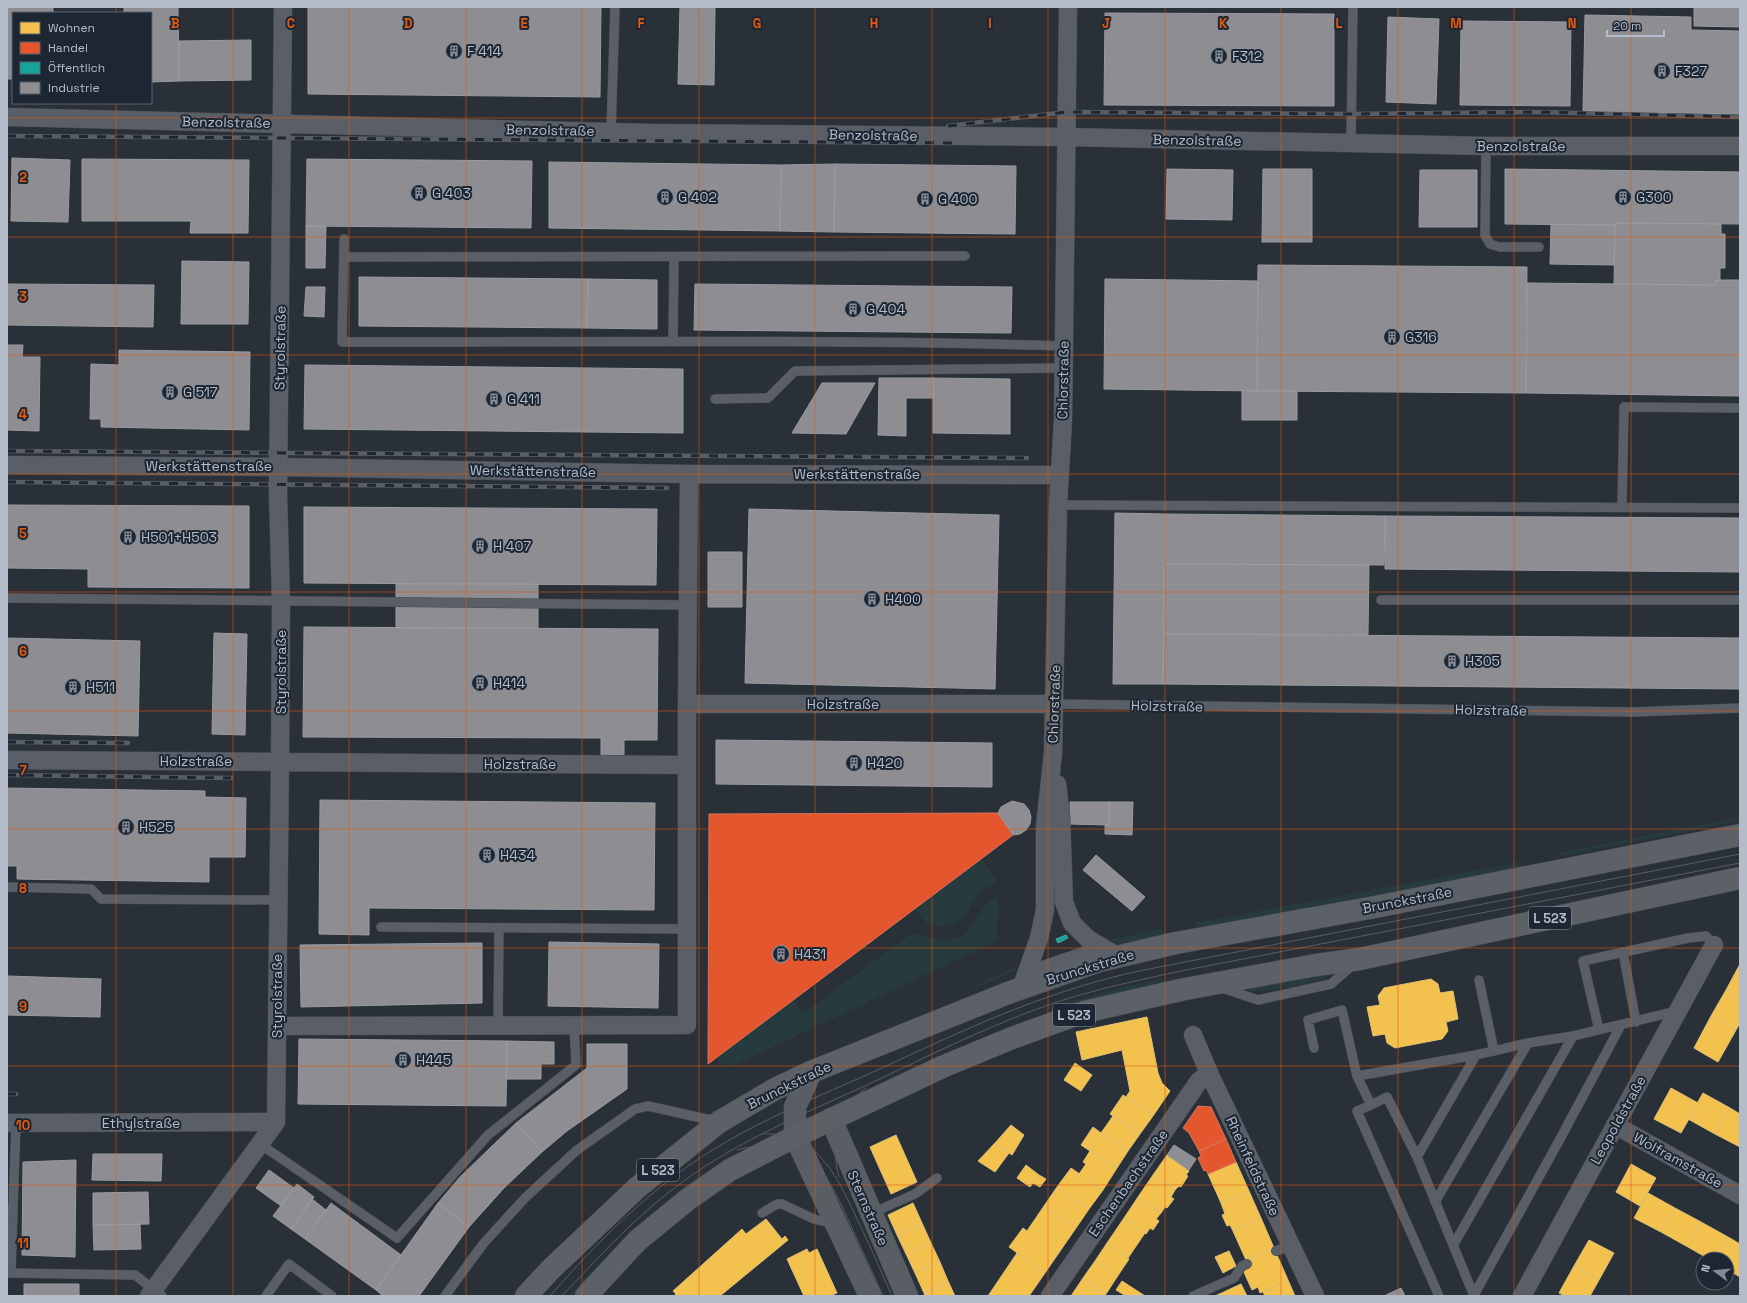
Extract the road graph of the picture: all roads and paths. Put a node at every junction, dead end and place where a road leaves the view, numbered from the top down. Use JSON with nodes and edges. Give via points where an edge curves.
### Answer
{"nodes":[{"id":1,"x":283,"y":7,"type":"edge"},
{"id":2,"x":614,"y":7,"type":"edge"},
{"id":3,"x":1068,"y":7,"type":"edge"},
{"id":4,"x":1353,"y":7,"type":"edge"},
{"id":5,"x":7,"y":117,"type":"edge"},
{"id":6,"x":282,"y":123,"type":"junction"},
{"id":7,"x":611,"y":132,"type":"junction"},
{"id":8,"x":1067,"y":137,"type":"junction"},
{"id":9,"x":1351,"y":143,"type":"junction"},
{"id":10,"x":1486,"y":146,"type":"junction"},
{"id":11,"x":1740,"y":146,"type":"edge"},
{"id":12,"x":344,"y":239,"type":"dead end"},
{"id":13,"x":1539,"y":247,"type":"dead end"},
{"id":14,"x":965,"y":256,"type":"dead end"},
{"id":15,"x":344,"y":257,"type":"junction"},
{"id":16,"x":674,"y":257,"type":"junction"},
{"id":17,"x":673,"y":342,"type":"junction"},
{"id":18,"x":1064,"y":346,"type":"junction"},
{"id":19,"x":1064,"y":368,"type":"junction"},
{"id":20,"x":714,"y":399,"type":"dead end"},
{"id":21,"x":1740,"y":408,"type":"edge"},
{"id":22,"x":7,"y":465,"type":"edge"},
{"id":23,"x":279,"y":467,"type":"junction"},
{"id":24,"x":689,"y":474,"type":"junction"},
{"id":25,"x":1060,"y":475,"type":"junction"},
{"id":26,"x":1058,"y":505,"type":"junction"},
{"id":27,"x":1622,"y":507,"type":"junction"},
{"id":28,"x":1740,"y":508,"type":"edge"},
{"id":29,"x":7,"y":598,"type":"edge"},
{"id":30,"x":1381,"y":600,"type":"dead end"},
{"id":31,"x":1740,"y":600,"type":"edge"},
{"id":32,"x":281,"y":602,"type":"junction"},
{"id":33,"x":688,"y":605,"type":"junction"},
{"id":34,"x":687,"y":704,"type":"junction"},
{"id":35,"x":1054,"y":704,"type":"junction"},
{"id":36,"x":1740,"y":708,"type":"edge"},
{"id":37,"x":7,"y":760,"type":"edge"},
{"id":38,"x":280,"y":762,"type":"junction"},
{"id":39,"x":687,"y":765,"type":"junction"},
{"id":40,"x":1054,"y":818,"type":"junction"},
{"id":41,"x":1740,"y":835,"type":"edge"},
{"id":42,"x":1740,"y":878,"type":"edge"},
{"id":43,"x":7,"y":888,"type":"edge"},
{"id":44,"x":278,"y":900,"type":"junction"},
{"id":45,"x":381,"y":927,"type":"dead end"},
{"id":46,"x":499,"y":928,"type":"junction"},
{"id":47,"x":687,"y":929,"type":"junction"},
{"id":48,"x":1714,"y":945,"type":"joint"},
{"id":49,"x":1623,"y":952,"type":"junction"},
{"id":50,"x":1108,"y":959,"type":"junction"},
{"id":51,"x":1479,"y":980,"type":"dead end"},
{"id":52,"x":1021,"y":988,"type":"junction"},
{"id":53,"x":1678,"y":1011,"type":"junction"},
{"id":54,"x":1636,"y":1022,"type":"junction"},
{"id":55,"x":574,"y":1025,"type":"junction"},
{"id":56,"x":1621,"y":1025,"type":"junction"},
{"id":57,"x":278,"y":1026,"type":"junction"},
{"id":58,"x":498,"y":1026,"type":"junction"},
{"id":59,"x":1599,"y":1030,"type":"junction"},
{"id":60,"x":1193,"y":1035,"type":"dead end"},
{"id":61,"x":1573,"y":1036,"type":"junction"},
{"id":62,"x":1528,"y":1043,"type":"junction"},
{"id":63,"x":1314,"y":1048,"type":"dead end"},
{"id":64,"x":1494,"y":1050,"type":"junction"},
{"id":65,"x":1476,"y":1055,"type":"junction"},
{"id":66,"x":811,"y":1072,"type":"junction"},
{"id":67,"x":1209,"y":1073,"type":"junction"},
{"id":68,"x":1357,"y":1076,"type":"junction"},
{"id":69,"x":1371,"y":1105,"type":"junction"},
{"id":70,"x":831,"y":1119,"type":"junction"},
{"id":71,"x":276,"y":1122,"type":"junction"},
{"id":72,"x":719,"y":1122,"type":"junction"},
{"id":73,"x":11,"y":1123,"type":"edge"},
{"id":74,"x":1616,"y":1125,"type":"junction"},
{"id":75,"x":795,"y":1136,"type":"junction"},
{"id":76,"x":260,"y":1144,"type":"junction"},
{"id":77,"x":1417,"y":1157,"type":"junction"},
{"id":78,"x":937,"y":1178,"type":"dead end"},
{"id":79,"x":1740,"y":1195,"type":"edge"},
{"id":80,"x":1435,"y":1202,"type":"junction"},
{"id":81,"x":10,"y":1210,"type":"edge"},
{"id":82,"x":870,"y":1213,"type":"junction"},
{"id":83,"x":762,"y":1214,"type":"dead end"},
{"id":84,"x":837,"y":1226,"type":"junction"},
{"id":85,"x":1454,"y":1244,"type":"junction"},
{"id":86,"x":1247,"y":1264,"type":"dead end"},
{"id":87,"x":9,"y":1273,"type":"edge"},
{"id":88,"x":155,"y":1294,"type":"edge"},
{"id":89,"x":266,"y":1296,"type":"edge"},
{"id":90,"x":332,"y":1296,"type":"edge"},
{"id":91,"x":444,"y":1296,"type":"edge"},
{"id":92,"x":526,"y":1296,"type":"edge"},
{"id":93,"x":586,"y":1296,"type":"edge"},
{"id":94,"x":870,"y":1296,"type":"edge"},
{"id":95,"x":907,"y":1296,"type":"edge"},
{"id":96,"x":1050,"y":1296,"type":"edge"},
{"id":97,"x":1193,"y":1296,"type":"edge"},
{"id":98,"x":1315,"y":1296,"type":"edge"},
{"id":99,"x":1439,"y":1296,"type":"edge"},
{"id":100,"x":1474,"y":1296,"type":"edge"},
{"id":101,"x":1522,"y":1296,"type":"edge"}],
"edges":[{"from":1,"to":6,"type":"street","name":"Styrolstraße"},
{"from":2,"to":7,"type":"lane"},
{"from":3,"to":8,"type":"street","name":"Chlorstraße"},
{"from":4,"to":9,"type":"lane"},
{"from":5,"to":6,"type":"street","name":"Benzolstraße"},
{"from":6,"to":7,"type":"street","name":"Benzolstraße"},
{"from":6,"to":23,"type":"street","name":"Styrolstraße"},
{"from":7,"to":8,"type":"street","name":"Benzolstraße"},
{"from":8,"to":9,"type":"street","name":"Benzolstraße"},
{"from":8,"to":18,"type":"street","name":"Chlorstraße"},
{"from":9,"to":10,"type":"street","name":"Benzolstraße"},
{"from":10,"to":11,"type":"street","name":"Benzolstraße"},
{"from":10,"to":13,"type":"lane","via":[[1485,236],[1490,244],[1500,247]]},
{"from":12,"to":15,"type":"lane"},
{"from":14,"to":16,"type":"lane"},
{"from":15,"to":16,"type":"lane"},
{"from":15,"to":17,"type":"lane","via":[[342,342]]},
{"from":16,"to":17,"type":"lane"},
{"from":17,"to":18,"type":"lane"},
{"from":18,"to":19,"type":"street","name":"Chlorstraße"},
{"from":19,"to":20,"type":"lane","via":[[795,370],[768,398]]},
{"from":19,"to":25,"type":"street","name":"Chlorstraße"},
{"from":21,"to":27,"type":"lane","via":[[1624,407]]},
{"from":22,"to":23,"type":"street","name":"Werkstättenstraße"},
{"from":23,"to":24,"type":"street","name":"Werkstättenstraße"},
{"from":23,"to":32,"type":"street","name":"Styrolstraße"},
{"from":24,"to":25,"type":"street","name":"Werkstättenstraße"},
{"from":24,"to":33,"type":"street"},
{"from":25,"to":26,"type":"street","name":"Chlorstraße"},
{"from":26,"to":27,"type":"lane"},
{"from":26,"to":35,"type":"street","name":"Chlorstraße"},
{"from":27,"to":28,"type":"lane"},
{"from":29,"to":32,"type":"lane"},
{"from":30,"to":31,"type":"lane"},
{"from":32,"to":33,"type":"lane"},
{"from":32,"to":38,"type":"street","name":"Styrolstraße"},
{"from":33,"to":34,"type":"street"},
{"from":34,"to":35,"type":"street","name":"Holzstraße"},
{"from":34,"to":39,"type":"street"},
{"from":35,"to":36,"type":"lane","name":"Holzstraße","via":[[1633,712]]},
{"from":35,"to":40,"type":"street","name":"Chlorstraße"},
{"from":37,"to":38,"type":"street","name":"Holzstraße"},
{"from":38,"to":39,"type":"street","name":"Holzstraße"},
{"from":38,"to":44,"type":"street","name":"Styrolstraße"},
{"from":39,"to":47,"type":"street"},
{"from":40,"to":50,"type":"street","via":[[1064,902],[1072,923]]},
{"from":40,"to":52,"type":"street","via":[[1045,910],[1039,938]]},
{"from":41,"to":50,"type":"main road","name":"Brunckstraße","number":"L 523","via":[[1182,942]]},
{"from":42,"to":70,"type":"main road","number":"L 523","via":[[1360,959],[1185,989],[1084,1012],[942,1067]]},
{"from":43,"to":44,"type":"lane","via":[[91,889],[101,899]]},
{"from":44,"to":57,"type":"street","name":"Styrolstraße"},
{"from":45,"to":46,"type":"lane"},
{"from":46,"to":47,"type":"lane"},
{"from":46,"to":58,"type":"lane"},
{"from":47,"to":55,"type":"street","via":[[687,1025]]},
{"from":48,"to":49,"type":"lane","via":[[1706,936]]},
{"from":48,"to":53,"type":"street","name":"Leopoldstraße"},
{"from":49,"to":54,"type":"lane"},
{"from":49,"to":59,"type":"lane","via":[[1583,960]]},
{"from":50,"to":52,"type":"main road","name":"Brunckstraße","number":"L 523"},
{"from":51,"to":64,"type":"lane"},
{"from":52,"to":66,"type":"main road","name":"Brunckstraße","number":"L 523"},
{"from":53,"to":54,"type":"lane"},
{"from":53,"to":74,"type":"street","name":"Leopoldstraße"},
{"from":54,"to":56,"type":"lane"},
{"from":55,"to":58,"type":"street"},
{"from":55,"to":76,"type":"lane","via":[[576,1065],[488,1135],[397,1238]]},
{"from":56,"to":59,"type":"lane"},
{"from":56,"to":100,"type":"lane"},
{"from":57,"to":58,"type":"street"},
{"from":57,"to":71,"type":"street","name":"Styrolstraße"},
{"from":59,"to":61,"type":"lane"},
{"from":60,"to":67,"type":"street","name":"Rheinfeldstraße"},
{"from":61,"to":62,"type":"lane"},
{"from":61,"to":85,"type":"lane"},
{"from":62,"to":64,"type":"lane"},
{"from":62,"to":80,"type":"lane"},
{"from":63,"to":68,"type":"lane","via":[[1308,1020],[1342,1010]]},
{"from":64,"to":65,"type":"lane"},
{"from":65,"to":68,"type":"lane"},
{"from":65,"to":77,"type":"lane"},
{"from":66,"to":72,"type":"main road","name":"Brunckstraße","number":"L 523","via":[[775,1089]]},
{"from":66,"to":75,"type":"main road","via":[[795,1107]]},
{"from":67,"to":96,"type":"street","name":"Eschenbachstraße","via":[[1199,1081]]},
{"from":67,"to":98,"type":"street","name":"Rheinfeldstraße","via":[[1283,1248]]},
{"from":68,"to":69,"type":"lane"},
{"from":69,"to":77,"type":"lane","via":[[1387,1098]]},
{"from":69,"to":99,"type":"lane","via":[[1357,1112]]},
{"from":70,"to":75,"type":"main road","number":"L 523"},
{"from":70,"to":82,"type":"main road","name":"Sternstraße"},
{"from":71,"to":73,"type":"street","name":"Ethylstraße"},
{"from":71,"to":76,"type":"street"},
{"from":72,"to":91,"type":"lane","via":[[648,1106],[635,1109],[577,1150],[525,1198],[483,1244]]},
{"from":72,"to":92,"type":"main road","name":"Brunckstraße","number":"L 523","via":[[638,1187]]},
{"from":73,"to":81,"type":"lane"},
{"from":74,"to":79,"type":"street","name":"Wolframstraße"},
{"from":74,"to":101,"type":"street","name":"Leopoldstraße"},
{"from":75,"to":84,"type":"main road"},
{"from":75,"to":93,"type":"main road","number":"L 523","via":[[730,1170],[687,1200],[637,1241]]},
{"from":76,"to":88,"type":"street"},
{"from":77,"to":80,"type":"lane"},
{"from":78,"to":82,"type":"lane","via":[[915,1194]]},
{"from":80,"to":85,"type":"lane"},
{"from":81,"to":87,"type":"lane"},
{"from":82,"to":95,"type":"main road","name":"Sternstraße"},
{"from":83,"to":84,"type":"lane","via":[[777,1204],[782,1204],[814,1219]]},
{"from":84,"to":94,"type":"main road"},
{"from":85,"to":100,"type":"lane"},
{"from":86,"to":97,"type":"lane","via":[[1242,1266],[1234,1278]]},
{"from":87,"to":88,"type":"lane","via":[[135,1275]]},
{"from":89,"to":90,"type":"lane","via":[[289,1264]]}]}
